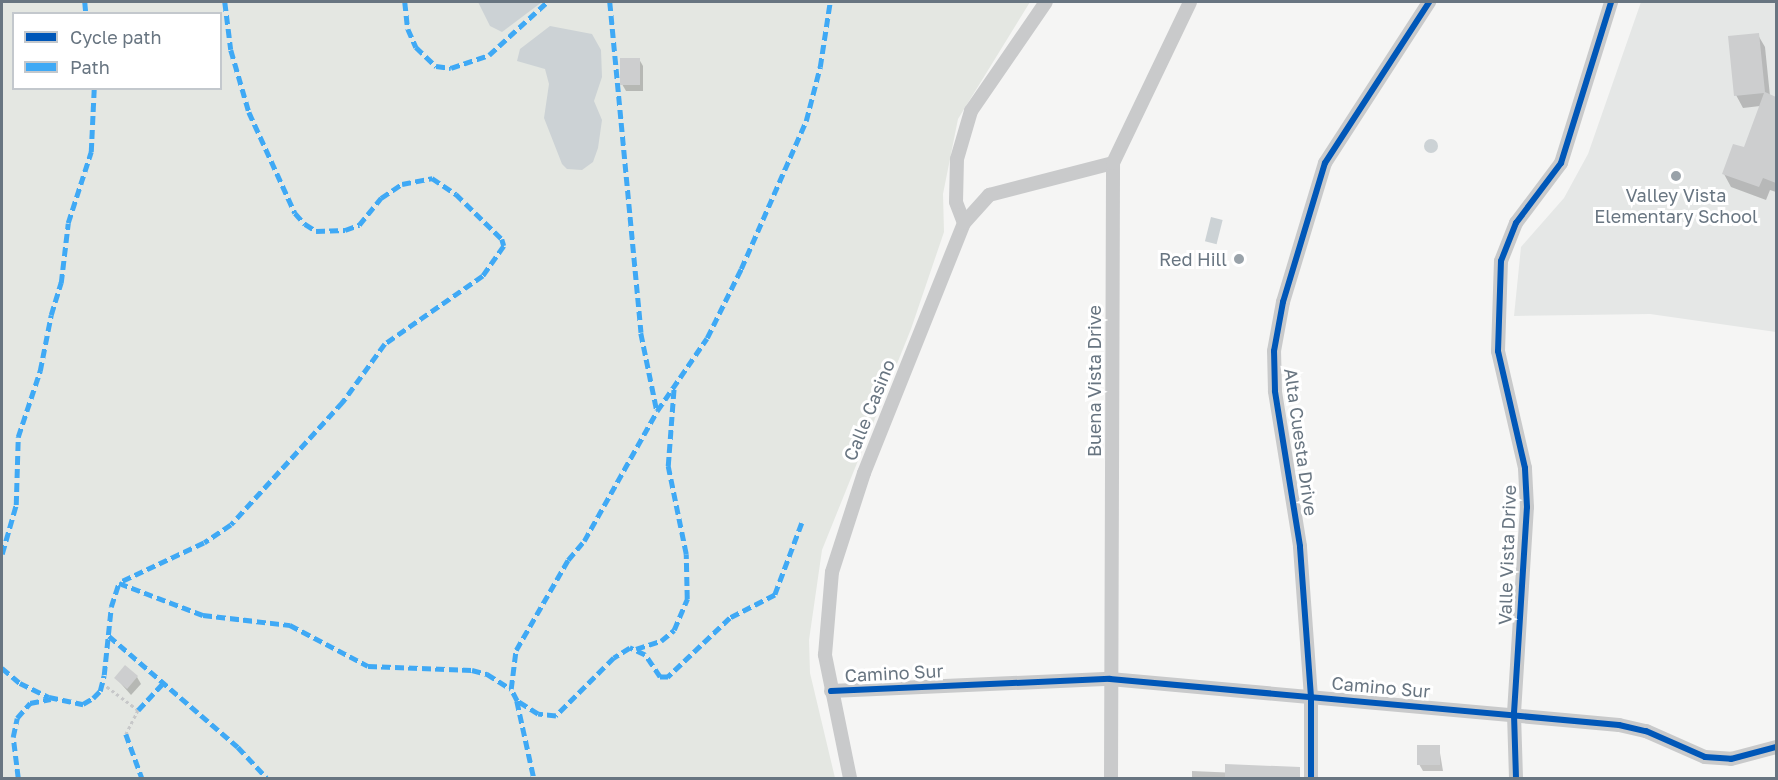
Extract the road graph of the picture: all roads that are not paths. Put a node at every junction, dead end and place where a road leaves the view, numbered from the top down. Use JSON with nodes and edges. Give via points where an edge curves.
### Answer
{"nodes":[{"id":1,"x":1046,"y":2,"type":"edge"},
{"id":2,"x":1190,"y":2,"type":"edge"},
{"id":3,"x":1429,"y":2,"type":"edge"},
{"id":4,"x":1611,"y":2,"type":"edge"},
{"id":5,"x":1113,"y":163,"type":"junction"},
{"id":6,"x":964,"y":223,"type":"junction"},
{"id":7,"x":1110,"y":679,"type":"junction"},
{"id":8,"x":831,"y":691,"type":"junction"},
{"id":9,"x":1311,"y":697,"type":"junction"},
{"id":10,"x":1514,"y":713,"type":"junction"},
{"id":11,"x":1776,"y":747,"type":"edge"},
{"id":12,"x":850,"y":778,"type":"edge"},
{"id":13,"x":1111,"y":778,"type":"edge"},
{"id":14,"x":1311,"y":778,"type":"edge"},
{"id":15,"x":1516,"y":778,"type":"edge"}],
"edges":[{"from":1,"to":6,"type":"street","via":[[971,111],[957,159],[956,201]]},
{"from":2,"to":5,"type":"street","name":"Buena Vista Drive"},
{"from":3,"to":9,"type":"street","name":"Alta Cuesta Drive","via":[[1325,163],[1283,302],[1274,351],[1275,391],[1300,546]]},
{"from":4,"to":10,"type":"street","name":"Valle Vista Drive","via":[[1562,163],[1516,223],[1501,261],[1498,351],[1525,468],[1527,507]]},
{"from":5,"to":6,"type":"street","name":"Calle Casino","via":[[989,195]]},
{"from":5,"to":7,"type":"street","name":"Buena Vista Drive"},
{"from":6,"to":8,"type":"street","name":"Calle Casino","via":[[840,539],[826,611],[825,656]]},
{"from":7,"to":8,"type":"street","name":"Camino Sur"},
{"from":7,"to":9,"type":"street","name":"Camino Sur"},
{"from":7,"to":13,"type":"street","name":"Buena Vista Drive"},
{"from":8,"to":12,"type":"street","name":"Calle Casino"},
{"from":9,"to":10,"type":"street","name":"Camino Sur"},
{"from":9,"to":14,"type":"street","name":"Alta Cuesta Drive"},
{"from":10,"to":11,"type":"street","name":"Camino Sur","via":[[1646,731],[1705,757],[1731,759]]},
{"from":10,"to":15,"type":"street","name":"Valle Vista Drive"}]}
